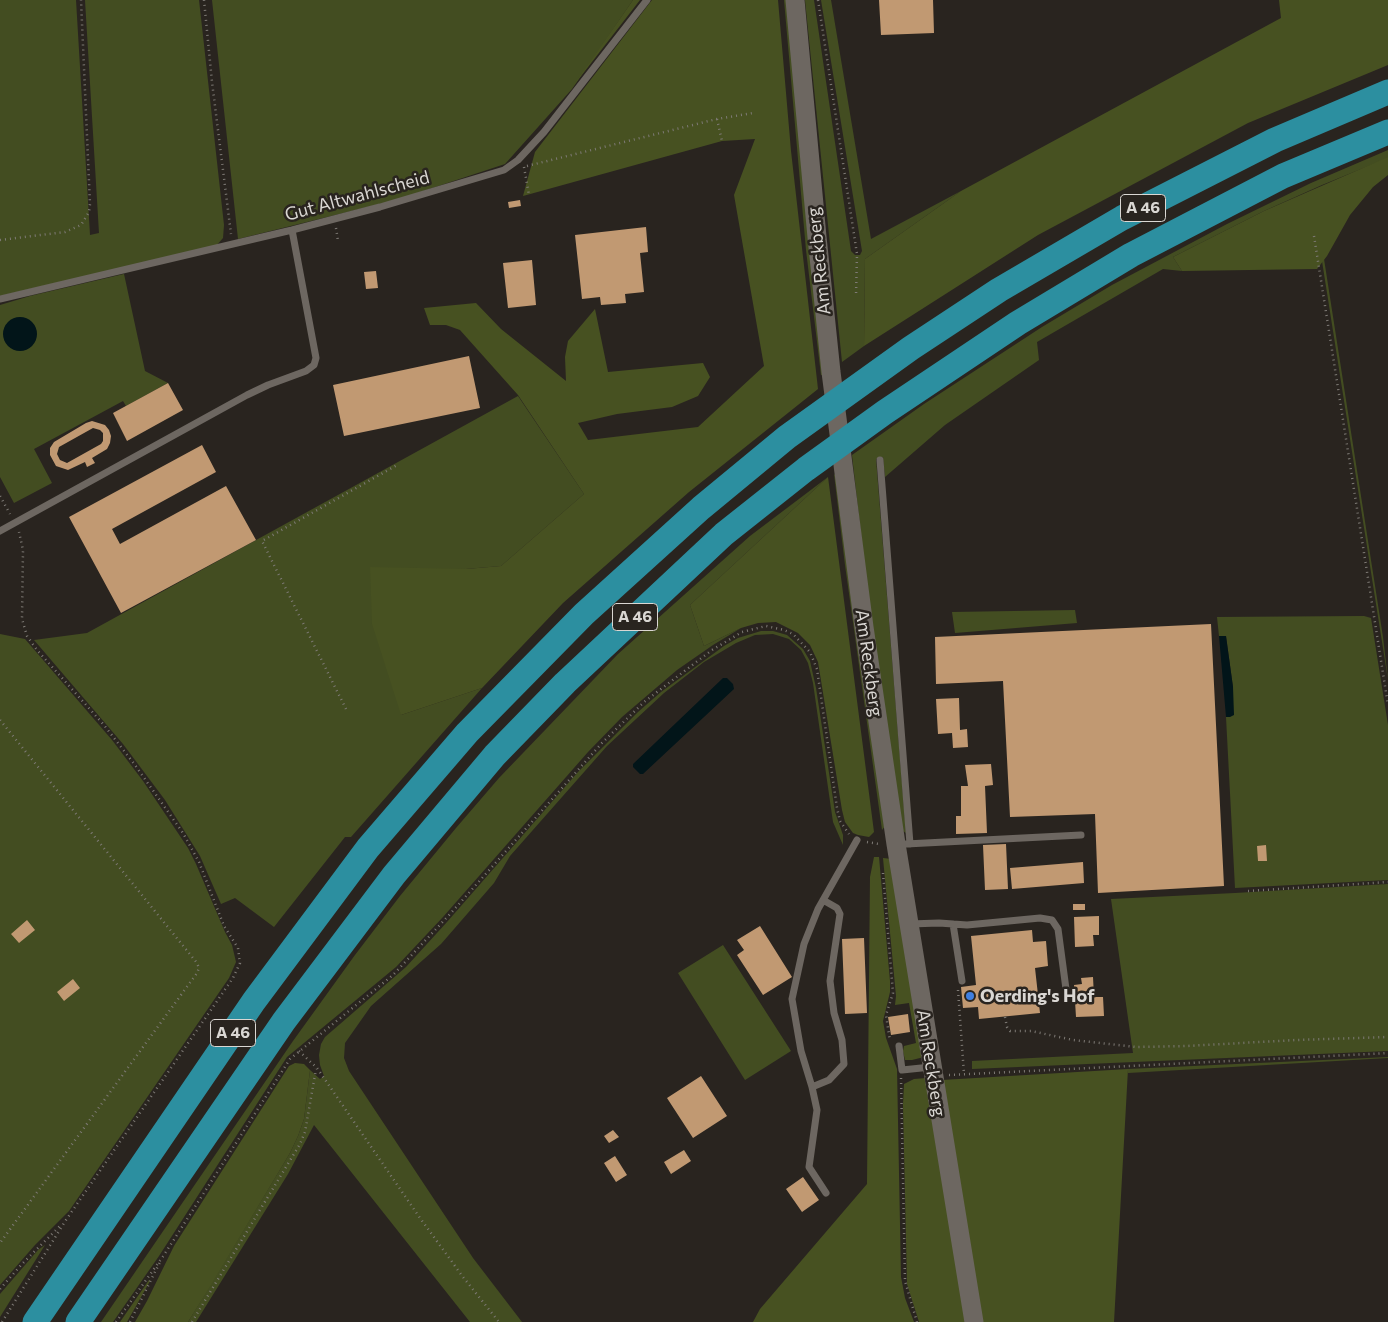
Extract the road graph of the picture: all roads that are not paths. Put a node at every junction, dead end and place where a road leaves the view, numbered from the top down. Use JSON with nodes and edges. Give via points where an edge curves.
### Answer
{"nodes":[{"id":1,"x":647,"y":0,"type":"edge"},
{"id":2,"x":795,"y":0,"type":"edge"},
{"id":3,"x":1388,"y":92,"type":"edge"},
{"id":4,"x":1388,"y":132,"type":"edge"},
{"id":5,"x":292,"y":230,"type":"junction"},
{"id":6,"x":0,"y":299,"type":"edge"},
{"id":7,"x":880,"y":460,"type":"dead end"},
{"id":8,"x":0,"y":531,"type":"edge"},
{"id":9,"x":1080,"y":835,"type":"dead end"},
{"id":10,"x":857,"y":840,"type":"road end"},
{"id":11,"x":895,"y":844,"type":"junction"},
{"id":12,"x":823,"y":900,"type":"junction"},
{"id":13,"x":909,"y":924,"type":"junction"},
{"id":14,"x":953,"y":924,"type":"junction"},
{"id":15,"x":962,"y":981,"type":"dead end"},
{"id":16,"x":1066,"y":989,"type":"dead end"},
{"id":17,"x":895,"y":1047,"type":"road end"},
{"id":18,"x":933,"y":1071,"type":"junction"},
{"id":19,"x":812,"y":1087,"type":"junction"},
{"id":20,"x":826,"y":1193,"type":"dead end"},
{"id":21,"x":35,"y":1322,"type":"edge"},
{"id":22,"x":78,"y":1322,"type":"edge"},
{"id":23,"x":974,"y":1322,"type":"edge"}],
"edges":[{"from":1,"to":5,"type":"lane","name":"Gut Altwahlscheid","via":[[544,132],[511,167]]},
{"from":2,"to":11,"type":"street","name":"Am Reckberg","via":[[831,372]]},
{"from":3,"to":21,"type":"highway","number":"A 46","via":[[1275,140],[1122,218],[998,290],[787,437],[701,508],[591,608],[466,733],[368,848],[254,1001]]},
{"from":4,"to":22,"type":"highway","number":"A 46","via":[[1266,185],[1131,255],[1018,323],[885,412],[724,534],[565,683],[495,755],[394,875],[284,1021]]},
{"from":5,"to":6,"type":"lane","name":"Gut Altwahlscheid"},
{"from":5,"to":8,"type":"lane","via":[[316,363],[247,395]]},
{"from":7,"to":11,"type":"lane"},
{"from":9,"to":11,"type":"lane"},
{"from":10,"to":12,"type":"lane"},
{"from":11,"to":13,"type":"street","name":"Am Reckberg"},
{"from":12,"to":19,"type":"lane","via":[[804,944],[792,999],[800,1051]]},
{"from":12,"to":19,"type":"lane","via":[[837,908],[840,914],[830,981],[844,1064],[829,1080]]},
{"from":13,"to":14,"type":"lane"},
{"from":13,"to":18,"type":"street","name":"Am Reckberg"},
{"from":14,"to":15,"type":"lane"},
{"from":14,"to":16,"type":"lane","via":[[1052,920],[1058,929]]},
{"from":17,"to":18,"type":"lane","via":[[902,1070]]},
{"from":18,"to":23,"type":"street","name":"Am Reckberg"},
{"from":19,"to":20,"type":"lane","via":[[817,1110],[809,1167]]}]}
